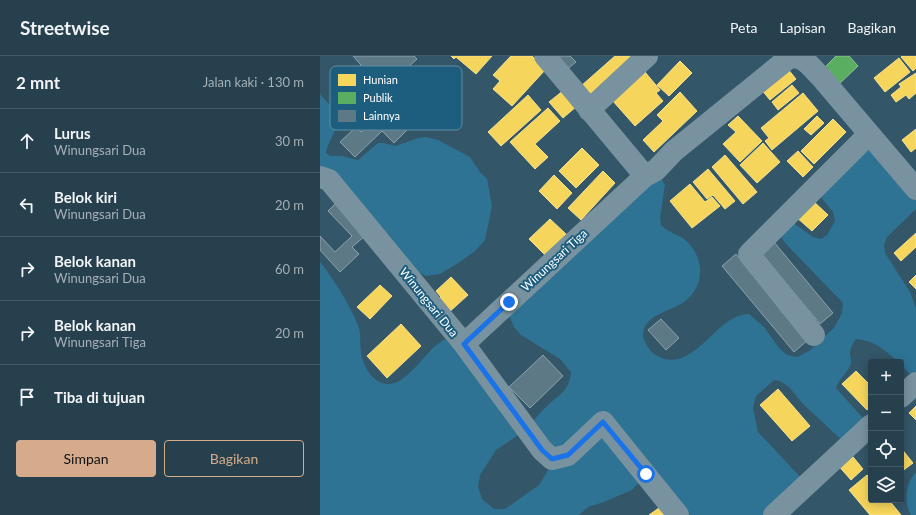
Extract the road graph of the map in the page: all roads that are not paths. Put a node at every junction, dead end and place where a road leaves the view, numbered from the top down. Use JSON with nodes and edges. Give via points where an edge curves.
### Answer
{"nodes":[{"id":1,"x":545,"y":56,"type":"edge"},
{"id":2,"x":647,"y":56,"type":"edge"},
{"id":3,"x":589,"y":110,"type":"junction"},
{"id":4,"x":869,"y":134,"type":"junction"},
{"id":5,"x":645,"y":176,"type":"junction"},
{"id":6,"x":320,"y":177,"type":"edge"},
{"id":7,"x":916,"y":189,"type":"edge"},
{"id":8,"x":814,"y":335,"type":"dead end"},
{"id":9,"x":464,"y":344,"type":"junction"},
{"id":10,"x":916,"y":383,"type":"edge"},
{"id":11,"x":903,"y":395,"type":"edge"},
{"id":12,"x":868,"y":428,"type":"edge"},
{"id":13,"x":678,"y":515,"type":"edge"},
{"id":14,"x":774,"y":515,"type":"edge"}],
"edges":[{"from":1,"to":3,"type":"street"},
{"from":2,"to":3,"type":"street"},
{"from":3,"to":5,"type":"street"},
{"from":4,"to":5,"type":"street","name":"Winungsari Tiga","via":[[804,60],[797,56],[790,57],[674,151],[656,170]]},
{"from":4,"to":7,"type":"street"},
{"from":4,"to":8,"type":"street","via":[[749,254]]},
{"from":5,"to":9,"type":"street","name":"Winungsari Tiga"},
{"from":6,"to":9,"type":"street","name":"Winungsari Dua","via":[[329,180]]},
{"from":9,"to":13,"type":"street","name":"Winungsari Dua","via":[[542,450],[552,459],[568,455],[603,422]]},
{"from":10,"to":11,"type":"street"},
{"from":12,"to":14,"type":"street"}]}
